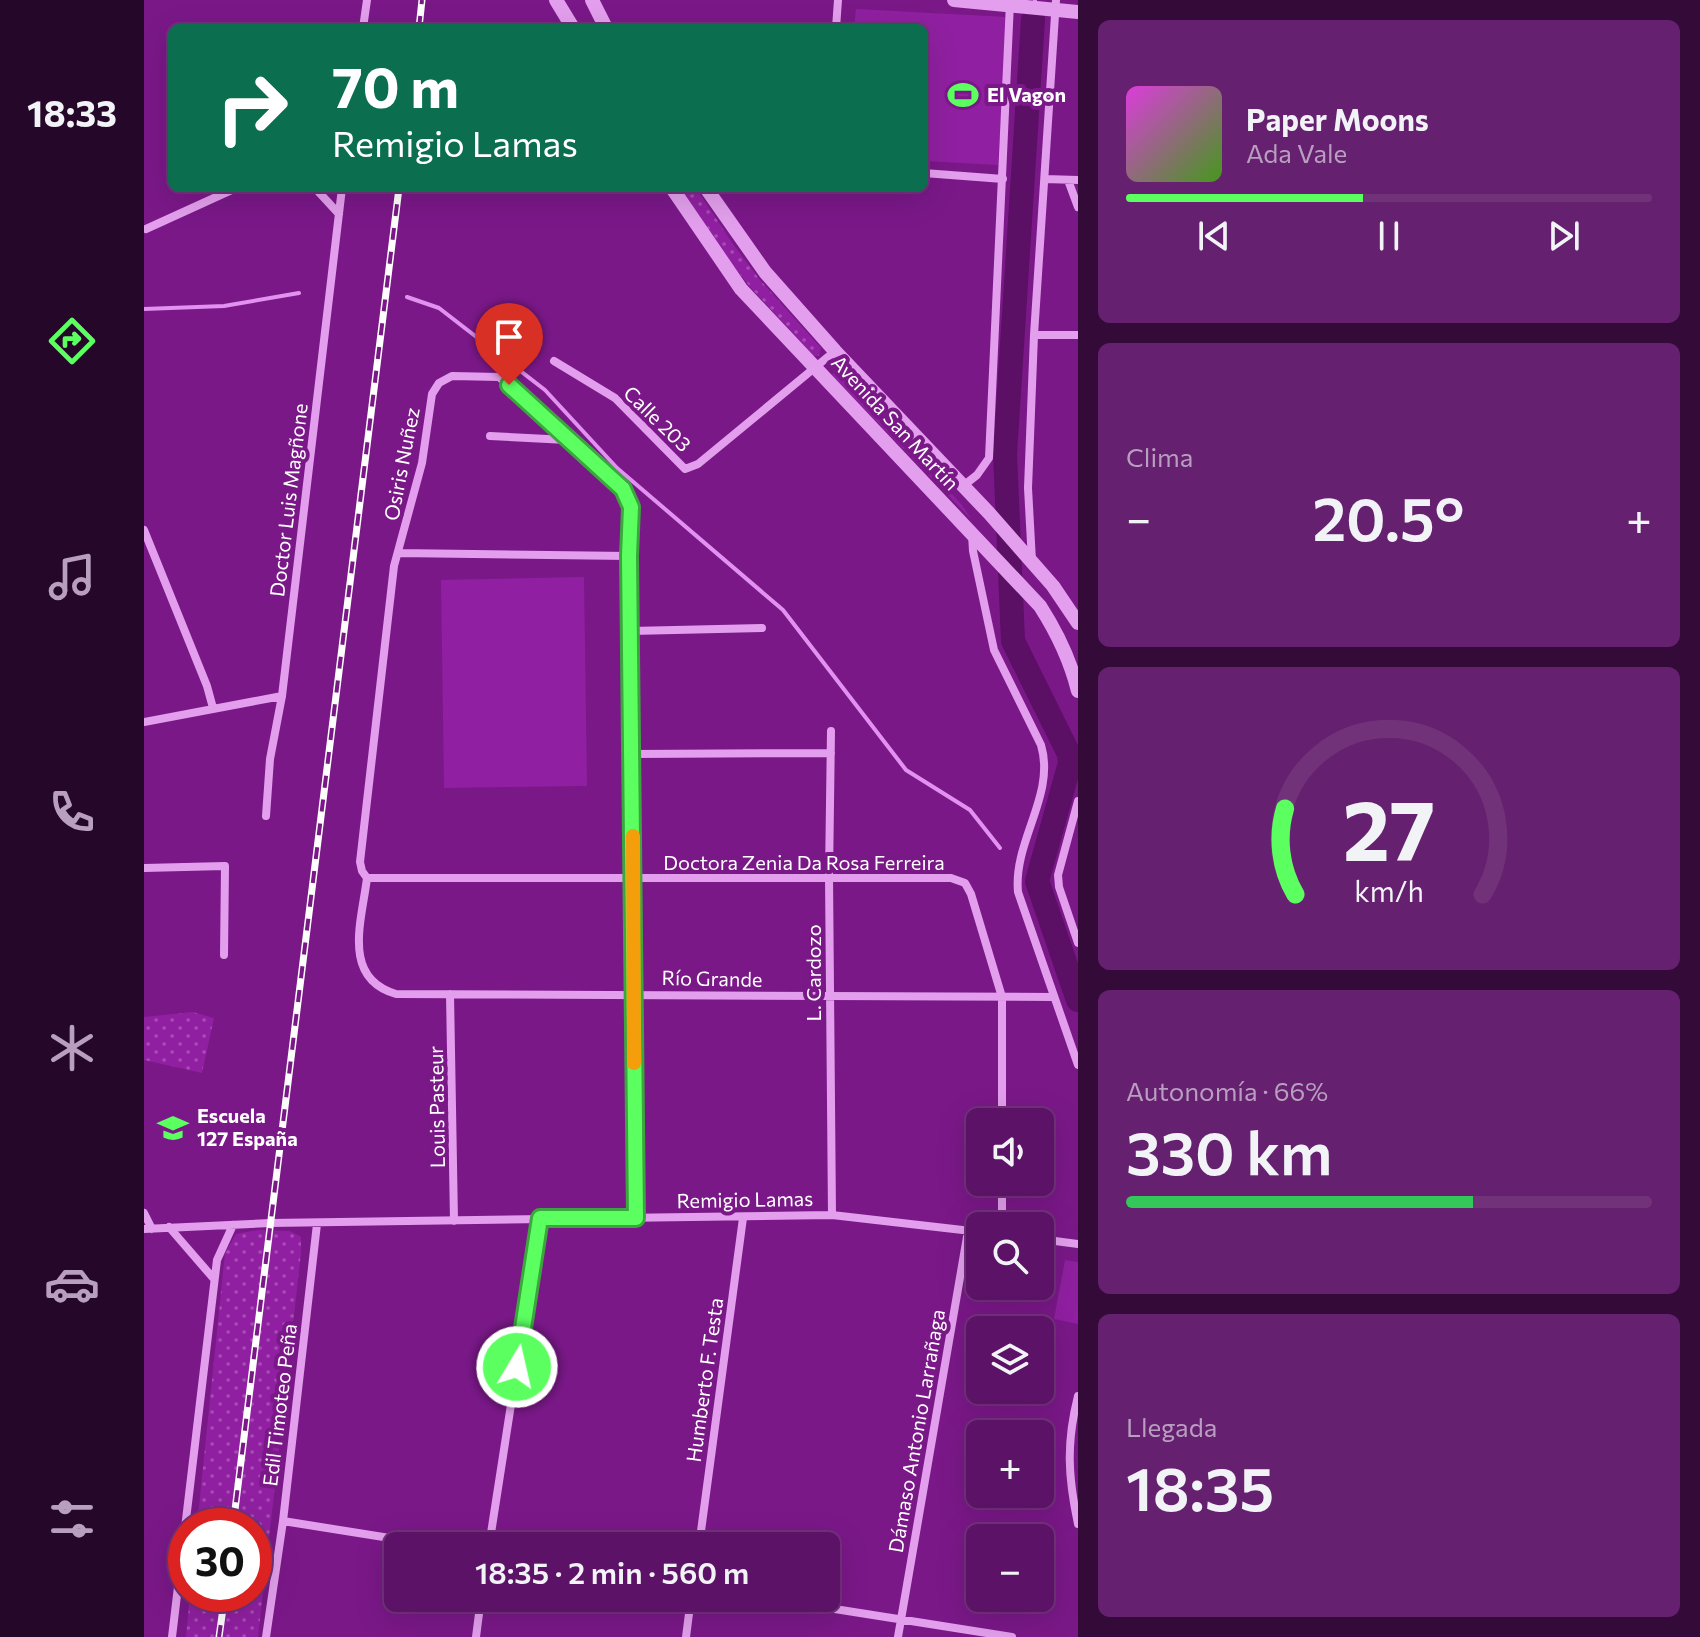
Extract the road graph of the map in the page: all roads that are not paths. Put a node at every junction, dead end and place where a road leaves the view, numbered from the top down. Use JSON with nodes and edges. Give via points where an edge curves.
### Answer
{"nodes":[{"id":1,"x":367,"y":0,"type":"edge"},
{"id":2,"x":556,"y":0,"type":"edge"},
{"id":3,"x":592,"y":0,"type":"edge"},
{"id":4,"x":838,"y":0,"type":"edge"},
{"id":5,"x":954,"y":0,"type":"edge"},
{"id":6,"x":1013,"y":4,"type":"edge"},
{"id":7,"x":1051,"y":6,"type":"edge"},
{"id":8,"x":1078,"y":12,"type":"edge"},
{"id":9,"x":364,"y":24,"type":"edge"},
{"id":10,"x":571,"y":24,"type":"edge"},
{"id":11,"x":604,"y":24,"type":"edge"},
{"id":12,"x":836,"y":24,"type":"edge"},
{"id":13,"x":928,"y":173,"type":"edge"},
{"id":14,"x":1003,"y":179,"type":"junction"},
{"id":15,"x":1045,"y":179,"type":"junction"},
{"id":16,"x":1073,"y":180,"type":"edge"},
{"id":17,"x":227,"y":192,"type":"edge"},
{"id":18,"x":319,"y":192,"type":"edge"},
{"id":19,"x":342,"y":192,"type":"edge"},
{"id":20,"x":675,"y":192,"type":"edge"},
{"id":21,"x":709,"y":192,"type":"edge"},
{"id":22,"x":1078,"y":207,"type":"edge"},
{"id":23,"x":339,"y":214,"type":"junction"},
{"id":24,"x":146,"y":229,"type":"dead end"},
{"id":25,"x":1034,"y":335,"type":"junction"},
{"id":26,"x":1078,"y":335,"type":"edge"},
{"id":27,"x":835,"y":351,"type":"junction"},
{"id":28,"x":554,"y":361,"type":"dead end"},
{"id":29,"x":816,"y":369,"type":"junction"},
{"id":30,"x":490,"y":436,"type":"dead end"},
{"id":31,"x":568,"y":440,"type":"junction"},
{"id":32,"x":963,"y":486,"type":"junction"},
{"id":33,"x":144,"y":530,"type":"edge"},
{"id":34,"x":975,"y":537,"type":"junction"},
{"id":35,"x":399,"y":553,"type":"junction"},
{"id":36,"x":629,"y":556,"type":"junction"},
{"id":37,"x":1032,"y":562,"type":"junction"},
{"id":38,"x":1078,"y":623,"type":"edge"},
{"id":39,"x":762,"y":628,"type":"dead end"},
{"id":40,"x":631,"y":631,"type":"junction"},
{"id":41,"x":1078,"y":691,"type":"edge"},
{"id":42,"x":282,"y":696,"type":"junction"},
{"id":43,"x":213,"y":708,"type":"junction"},
{"id":44,"x":144,"y":722,"type":"edge"},
{"id":45,"x":831,"y":731,"type":"dead end"},
{"id":46,"x":831,"y":753,"type":"junction"},
{"id":47,"x":632,"y":754,"type":"junction"},
{"id":48,"x":1078,"y":801,"type":"edge"},
{"id":49,"x":266,"y":816,"type":"dead end"},
{"id":50,"x":144,"y":868,"type":"edge"},
{"id":51,"x":829,"y":876,"type":"junction"},
{"id":52,"x":367,"y":878,"type":"junction"},
{"id":53,"x":633,"y":879,"type":"junction"},
{"id":54,"x":1078,"y":943,"type":"edge"},
{"id":55,"x":224,"y":955,"type":"dead end"},
{"id":56,"x":450,"y":994,"type":"junction"},
{"id":57,"x":634,"y":994,"type":"junction"},
{"id":58,"x":830,"y":997,"type":"junction"},
{"id":59,"x":1002,"y":997,"type":"junction"},
{"id":60,"x":1054,"y":997,"type":"junction"},
{"id":61,"x":1078,"y":1065,"type":"edge"},
{"id":62,"x":1002,"y":1108,"type":"edge"},
{"id":63,"x":144,"y":1213,"type":"edge"},
{"id":64,"x":832,"y":1215,"type":"junction"},
{"id":65,"x":540,"y":1218,"type":"junction"},
{"id":66,"x":636,"y":1218,"type":"junction"},
{"id":67,"x":743,"y":1218,"type":"junction"},
{"id":68,"x":454,"y":1221,"type":"junction"},
{"id":69,"x":317,"y":1224,"type":"junction"},
{"id":70,"x":233,"y":1225,"type":"junction"},
{"id":71,"x":169,"y":1227,"type":"junction"},
{"id":72,"x":148,"y":1229,"type":"edge"},
{"id":73,"x":966,"y":1231,"type":"edge"},
{"id":74,"x":1054,"y":1241,"type":"edge"},
{"id":75,"x":966,"y":1243,"type":"edge"},
{"id":76,"x":1078,"y":1244,"type":"edge"},
{"id":77,"x":214,"y":1279,"type":"junction"},
{"id":78,"x":1078,"y":1396,"type":"edge"},
{"id":79,"x":283,"y":1521,"type":"junction"},
{"id":80,"x":1078,"y":1524,"type":"edge"},
{"id":81,"x":491,"y":1532,"type":"edge"},
{"id":82,"x":701,"y":1532,"type":"edge"},
{"id":83,"x":384,"y":1537,"type":"edge"},
{"id":84,"x":840,"y":1610,"type":"edge"},
{"id":85,"x":479,"y":1612,"type":"edge"},
{"id":86,"x":689,"y":1612,"type":"edge"},
{"id":87,"x":901,"y":1619,"type":"junction"},
{"id":88,"x":172,"y":1637,"type":"edge"},
{"id":89,"x":266,"y":1637,"type":"edge"},
{"id":90,"x":476,"y":1637,"type":"edge"},
{"id":91,"x":686,"y":1637,"type":"edge"},
{"id":92,"x":898,"y":1637,"type":"edge"},
{"id":93,"x":1012,"y":1637,"type":"edge"}],
"edges":[{"from":1,"to":9,"type":"street"},
{"from":2,"to":10,"type":"street"},
{"from":3,"to":11,"type":"street"},
{"from":4,"to":12,"type":"street"},
{"from":5,"to":6,"type":"street"},
{"from":6,"to":7,"type":"street"},
{"from":6,"to":14,"type":"street"},
{"from":7,"to":8,"type":"street"},
{"from":7,"to":15,"type":"street"},
{"from":13,"to":14,"type":"street"},
{"from":14,"to":32,"type":"street","via":[[989,458]]},
{"from":15,"to":16,"type":"street"},
{"from":15,"to":25,"type":"street"},
{"from":16,"to":22,"type":"street"},
{"from":17,"to":24,"type":"street"},
{"from":18,"to":23,"type":"street"},
{"from":19,"to":23,"type":"street","name":"Doctor Luis Magñone"},
{"from":20,"to":29,"type":"street","name":"Avenida San Martín","via":[[741,289]]},
{"from":21,"to":27,"type":"street","name":"Avenida San Martín","via":[[765,272]]},
{"from":23,"to":42,"type":"street","name":"Doctor Luis Magñone"},
{"from":25,"to":26,"type":"street"},
{"from":25,"to":37,"type":"street","via":[[1028,488]]},
{"from":27,"to":29,"type":"street"},
{"from":27,"to":32,"type":"street","name":"Avenida San Martín"},
{"from":28,"to":29,"type":"street","name":"Calle 203","via":[[615,398],[685,469]]},
{"from":29,"to":34,"type":"street","name":"Avenida San Martín"},
{"from":30,"to":31,"type":"street"},
{"from":31,"to":35,"type":"street","name":"Osiris Nuñez","via":[[499,377],[452,376],[439,383],[432,394],[422,463]]},
{"from":31,"to":36,"type":"street","name":"Osiris Nuñez","via":[[629,499]]},
{"from":32,"to":37,"type":"street","name":"Avenida San Martín"},
{"from":33,"to":43,"type":"street"},
{"from":34,"to":41,"type":"street","name":"Avenida San Martín","via":[[1040,606],[1060,638]]},
{"from":34,"to":60,"type":"street","via":[[973,551],[994,650],[1045,760],[1046,775],[1016,879]]},
{"from":35,"to":36,"type":"street"},
{"from":35,"to":52,"type":"street","via":[[360,862]]},
{"from":36,"to":40,"type":"street","name":"Osiris Nuñez"},
{"from":37,"to":38,"type":"street","name":"Avenida San Martín"},
{"from":39,"to":40,"type":"street"},
{"from":40,"to":47,"type":"street","name":"Osiris Nuñez"},
{"from":42,"to":43,"type":"street"},
{"from":42,"to":49,"type":"street","name":"Doctor Luis Magñone"},
{"from":43,"to":44,"type":"street"},
{"from":45,"to":46,"type":"street","name":"L. Cardozo"},
{"from":46,"to":47,"type":"street"},
{"from":46,"to":51,"type":"street","name":"L. Cardozo"},
{"from":47,"to":53,"type":"street","name":"Osiris Nuñez"},
{"from":48,"to":54,"type":"street","via":[[1058,875]]},
{"from":50,"to":55,"type":"street","via":[[225,866]]},
{"from":51,"to":53,"type":"street","name":"Doctora Zenia Da Rosa Ferreira"},
{"from":51,"to":58,"type":"street","name":"L. Cardozo"},
{"from":51,"to":59,"type":"street","name":"Doctora Zenia Da Rosa Ferreira","via":[[951,878],[965,883]]},
{"from":52,"to":53,"type":"street","name":"Doctora Zenia Da Rosa Ferreira"},
{"from":52,"to":56,"type":"street","name":"Río Grande","via":[[359,957],[363,969],[383,990],[396,994]]},
{"from":53,"to":57,"type":"street","name":"Osiris Nuñez"},
{"from":56,"to":57,"type":"street","name":"Río Grande"},
{"from":56,"to":68,"type":"street","name":"Louis Pasteur"},
{"from":57,"to":58,"type":"street","name":"Río Grande"},
{"from":57,"to":66,"type":"street","name":"Osiris Nuñez"},
{"from":58,"to":59,"type":"street","name":"Río Grande"},
{"from":58,"to":64,"type":"street","name":"L. Cardozo"},
{"from":59,"to":60,"type":"street","name":"Río Grande"},
{"from":59,"to":62,"type":"street"},
{"from":60,"to":61,"type":"street"},
{"from":63,"to":72,"type":"street"},
{"from":64,"to":67,"type":"street","name":"Remigio Lamas"},
{"from":64,"to":73,"type":"street","name":"Remigio Lamas"},
{"from":65,"to":66,"type":"street","name":"Remigio Lamas"},
{"from":65,"to":68,"type":"street","name":"Remigio Lamas"},
{"from":65,"to":81,"type":"street"},
{"from":66,"to":67,"type":"street","name":"Remigio Lamas"},
{"from":67,"to":82,"type":"street","name":"Humberto F. Testa"},
{"from":68,"to":69,"type":"street","name":"Remigio Lamas"},
{"from":69,"to":70,"type":"street","name":"Remigio Lamas"},
{"from":69,"to":79,"type":"street","name":"Edil Timoteo Peña"},
{"from":70,"to":71,"type":"street","name":"Remigio Lamas"},
{"from":70,"to":77,"type":"street","via":[[221,1247]]},
{"from":71,"to":72,"type":"street","name":"Remigio Lamas"},
{"from":71,"to":77,"type":"street"},
{"from":74,"to":76,"type":"street"},
{"from":75,"to":87,"type":"street","name":"Dámaso Antonio Larrañaga"},
{"from":77,"to":88,"type":"street"},
{"from":78,"to":80,"type":"street","via":[[1069,1445]]},
{"from":79,"to":83,"type":"street"},
{"from":79,"to":89,"type":"street","name":"Edil Timoteo Peña"},
{"from":84,"to":87,"type":"street"},
{"from":85,"to":90,"type":"street"},
{"from":86,"to":91,"type":"street"},
{"from":87,"to":92,"type":"street","name":"Dámaso Antonio Larrañaga"},
{"from":87,"to":93,"type":"street"}]}
